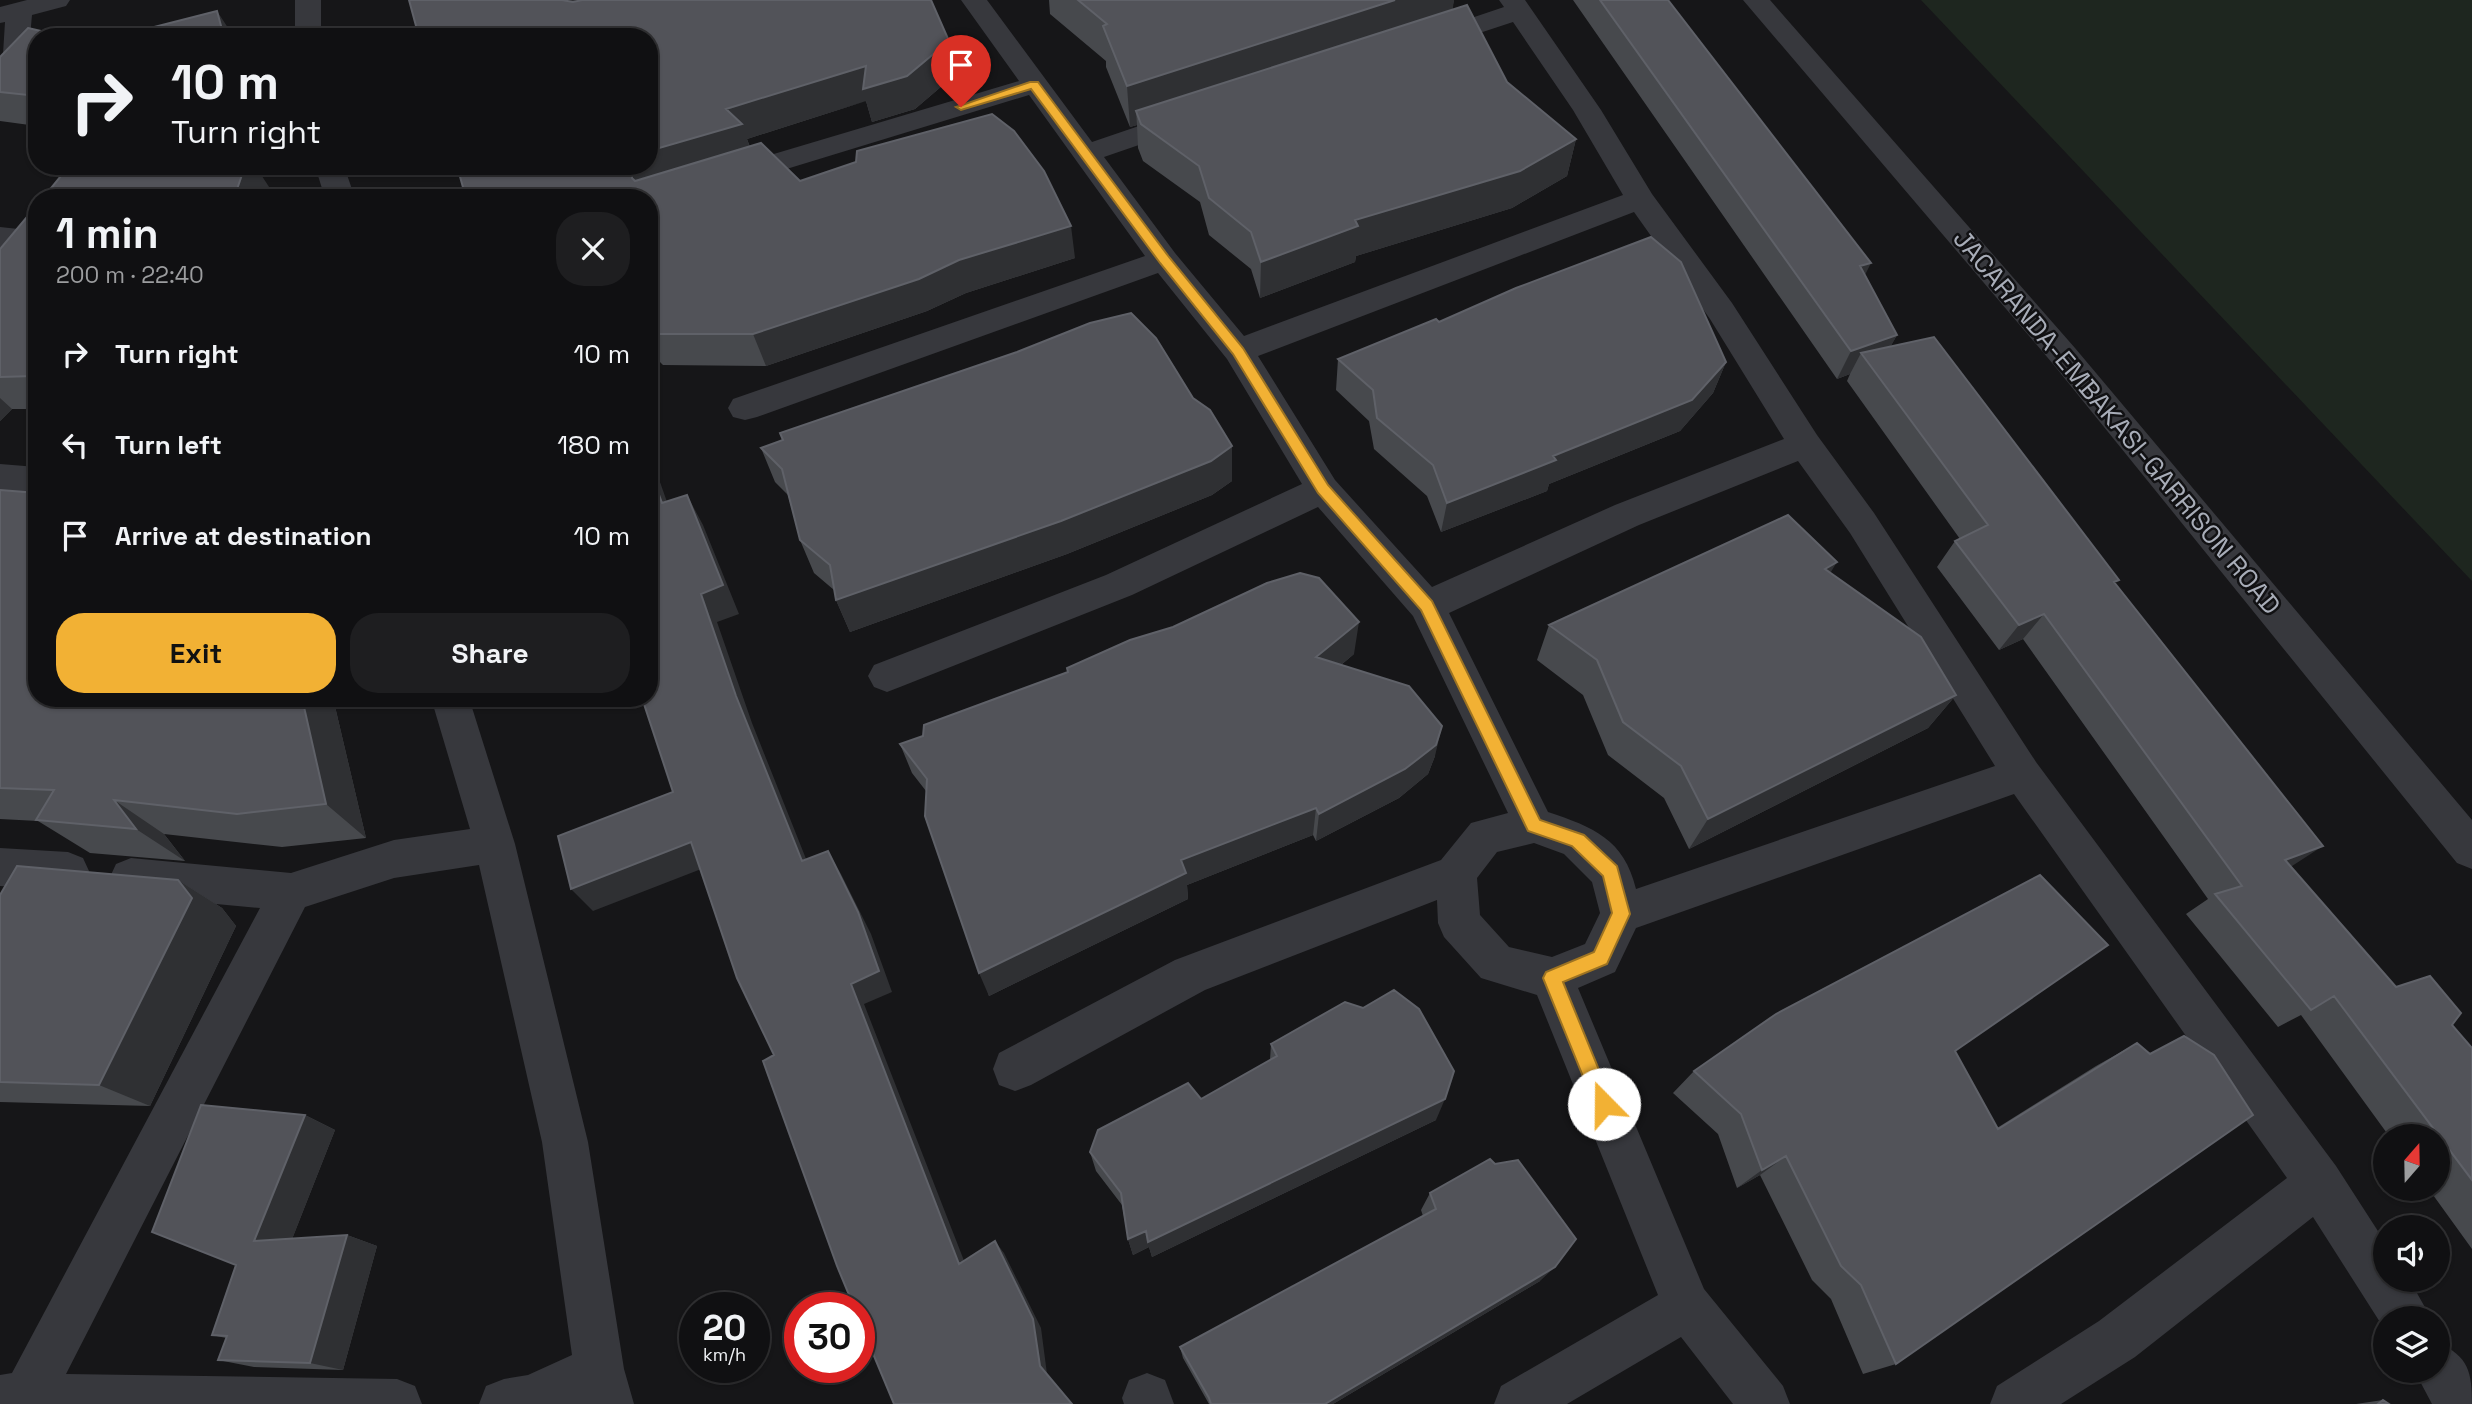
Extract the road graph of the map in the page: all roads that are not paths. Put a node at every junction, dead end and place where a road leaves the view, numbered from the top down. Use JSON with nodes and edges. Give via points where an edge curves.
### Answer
{"nodes":[{"id":1,"x":57,"y":0,"type":"edge"},
{"id":2,"x":309,"y":0,"type":"edge"},
{"id":3,"x":974,"y":0,"type":"edge"},
{"id":4,"x":1756,"y":0,"type":"edge"},
{"id":5,"x":1516,"y":5,"type":"edge"},
{"id":6,"x":10,"y":12,"type":"edge"},
{"id":7,"x":306,"y":28,"type":"edge"},
{"id":8,"x":1403,"y":50,"type":"edge"},
{"id":9,"x":1034,"y":85,"type":"junction"},
{"id":10,"x":0,"y":93,"type":"edge"},
{"id":11,"x":1208,"y":113,"type":"edge"},
{"id":12,"x":1085,"y":154,"type":"junction"},
{"id":13,"x":658,"y":198,"type":"edge"},
{"id":14,"x":1640,"y":199,"type":"junction"},
{"id":15,"x":0,"y":237,"type":"edge"},
{"id":16,"x":28,"y":240,"type":"edge"},
{"id":17,"x":1164,"y":260,"type":"junction"},
{"id":18,"x":1238,"y":351,"type":"junction"},
{"id":19,"x":745,"y":408,"type":"dead end"},
{"id":20,"x":1805,"y":444,"type":"junction"},
{"id":21,"x":0,"y":477,"type":"edge"},
{"id":22,"x":28,"y":479,"type":"edge"},
{"id":23,"x":1323,"y":489,"type":"junction"},
{"id":24,"x":1427,"y":606,"type":"junction"},
{"id":25,"x":887,"y":676,"type":"dead end"},
{"id":26,"x":453,"y":707,"type":"edge"},
{"id":27,"x":2022,"y":774,"type":"junction"},
{"id":28,"x":1534,"y":825,"type":"junction"},
{"id":29,"x":495,"y":844,"type":"junction"},
{"id":30,"x":2472,"y":850,"type":"edge"},
{"id":31,"x":0,"y":867,"type":"edge"},
{"id":32,"x":1456,"y":873,"type":"junction"},
{"id":33,"x":291,"y":892,"type":"junction"},
{"id":34,"x":1621,"y":914,"type":"junction"},
{"id":35,"x":1552,"y":978,"type":"junction"},
{"id":36,"x":1015,"y":1069,"type":"dead end"},
{"id":37,"x":2319,"y":1183,"type":"junction"},
{"id":38,"x":1686,"y":1306,"type":"junction"},
{"id":39,"x":2398,"y":1306,"type":"edge"},
{"id":40,"x":2448,"y":1383,"type":"edge"},
{"id":41,"x":604,"y":1386,"type":"edge"},
{"id":42,"x":13,"y":1398,"type":"edge"},
{"id":43,"x":397,"y":1404,"type":"edge"},
{"id":44,"x":504,"y":1404,"type":"edge"},
{"id":45,"x":1519,"y":1404,"type":"edge"},
{"id":46,"x":1765,"y":1404,"type":"edge"},
{"id":47,"x":2015,"y":1404,"type":"edge"},
{"id":48,"x":2461,"y":1404,"type":"edge"}],
"edges":[{"from":1,"to":6,"type":"street"},
{"from":2,"to":7,"type":"street"},
{"from":3,"to":9,"type":"street"},
{"from":4,"to":30,"type":"street","name":"JACARANDA-EMBAKASI-GARRISON ROAD","via":[[2064,356]]},
{"from":5,"to":8,"type":"street"},
{"from":5,"to":14,"type":"street"},
{"from":6,"to":10,"type":"street","via":[[12,82]]},
{"from":9,"to":12,"type":"street"},
{"from":9,"to":13,"type":"street"},
{"from":11,"to":12,"type":"street"},
{"from":12,"to":17,"type":"street"},
{"from":14,"to":18,"type":"street"},
{"from":14,"to":20,"type":"street","via":[[1721,311]]},
{"from":15,"to":16,"type":"street"},
{"from":17,"to":18,"type":"street"},
{"from":17,"to":19,"type":"street"},
{"from":18,"to":23,"type":"street"},
{"from":20,"to":24,"type":"street","via":[[1627,515]]},
{"from":20,"to":27,"type":"street","via":[[1862,523]]},
{"from":21,"to":22,"type":"street"},
{"from":23,"to":24,"type":"street"},
{"from":23,"to":25,"type":"street","via":[[1119,585]]},
{"from":24,"to":28,"type":"street"},
{"from":26,"to":29,"type":"street"},
{"from":27,"to":34,"type":"street"},
{"from":27,"to":37,"type":"street"},
{"from":28,"to":32,"type":"street","via":[[1485,836]]},
{"from":28,"to":34,"type":"street","via":[[1578,840],[1611,872]]},
{"from":29,"to":33,"type":"street","via":[[394,859]]},
{"from":29,"to":41,"type":"street","via":[[565,1142]]},
{"from":31,"to":33,"type":"street"},
{"from":32,"to":35,"type":"street","via":[[1459,923],[1496,964]]},
{"from":32,"to":36,"type":"street","via":[[1190,975]]},
{"from":33,"to":42,"type":"street"},
{"from":34,"to":35,"type":"street","via":[[1600,958]]},
{"from":35,"to":38,"type":"street"},
{"from":37,"to":39,"type":"street"},
{"from":37,"to":47,"type":"street","via":[[2117,1339]]},
{"from":38,"to":45,"type":"street"},
{"from":38,"to":46,"type":"street"},
{"from":40,"to":48,"type":"street"},
{"from":41,"to":44,"type":"street"},
{"from":42,"to":43,"type":"street"}]}
